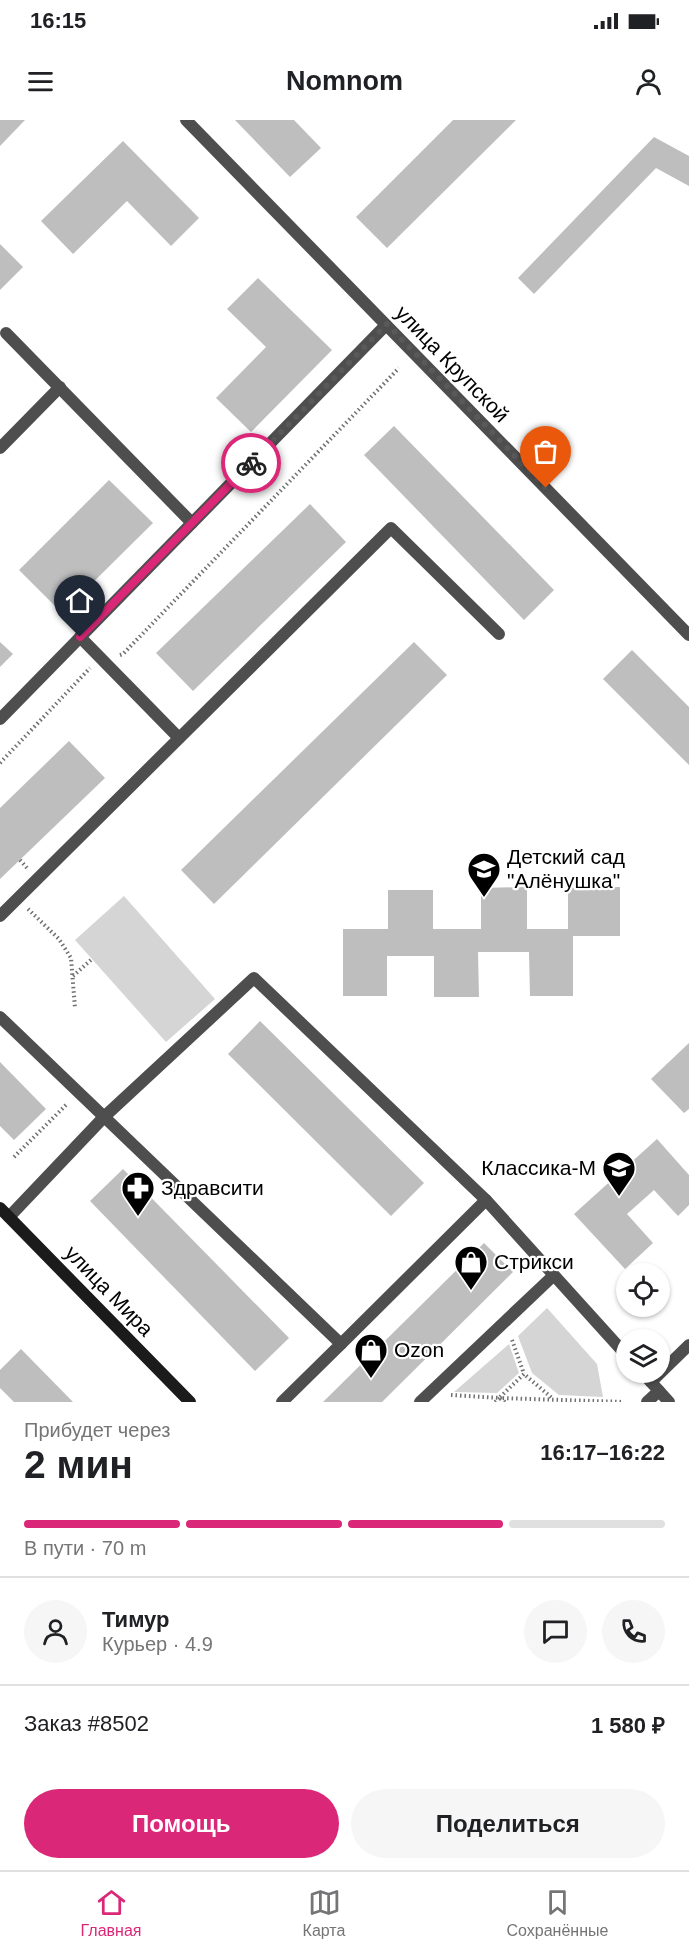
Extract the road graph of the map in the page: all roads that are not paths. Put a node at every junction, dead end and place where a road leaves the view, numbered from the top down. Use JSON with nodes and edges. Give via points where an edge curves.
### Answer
{"nodes":[{"id":1,"x":186,"y":120,"type":"edge"},
{"id":2,"x":387,"y":324,"type":"junction"},
{"id":3,"x":6,"y":333,"type":"dead end"},
{"id":4,"x":60,"y":387,"type":"junction"},
{"id":5,"x":0,"y":448,"type":"edge"},
{"id":6,"x":192,"y":523,"type":"junction"},
{"id":7,"x":499,"y":634,"type":"dead end"},
{"id":8,"x":689,"y":635,"type":"edge"},
{"id":9,"x":80,"y":637,"type":"junction"},
{"id":10,"x":0,"y":718,"type":"edge"},
{"id":11,"x":179,"y":738,"type":"junction"},
{"id":12,"x":0,"y":916,"type":"edge"},
{"id":13,"x":0,"y":1017,"type":"edge"},
{"id":14,"x":104,"y":1117,"type":"junction"},
{"id":15,"x":486,"y":1200,"type":"junction"},
{"id":16,"x":0,"y":1208,"type":"edge"},
{"id":17,"x":9,"y":1217,"type":"junction"},
{"id":18,"x":554,"y":1276,"type":"junction"},
{"id":19,"x":340,"y":1344,"type":"junction"},
{"id":20,"x":616,"y":1344,"type":"edge"},
{"id":21,"x":689,"y":1345,"type":"edge"},
{"id":22,"x":670,"y":1363,"type":"edge"},
{"id":23,"x":650,"y":1383,"type":"edge"},
{"id":24,"x":651,"y":1383,"type":"edge"},
{"id":25,"x":424,"y":1398,"type":"edge"},
{"id":26,"x":190,"y":1402,"type":"edge"},
{"id":27,"x":282,"y":1402,"type":"edge"},
{"id":28,"x":647,"y":1402,"type":"edge"},
{"id":29,"x":669,"y":1402,"type":"edge"}],
"edges":[{"from":1,"to":2,"type":"street","name":"улица Крупской"},
{"from":2,"to":6,"type":"street"},
{"from":2,"to":8,"type":"street","name":"улица Крупской"},
{"from":3,"to":4,"type":"street"},
{"from":4,"to":5,"type":"street"},
{"from":4,"to":6,"type":"street"},
{"from":6,"to":9,"type":"street"},
{"from":7,"to":11,"type":"street","via":[[391,528]]},
{"from":9,"to":10,"type":"street"},
{"from":9,"to":11,"type":"street"},
{"from":11,"to":12,"type":"street"},
{"from":13,"to":14,"type":"street"},
{"from":14,"to":15,"type":"street","via":[[254,978]]},
{"from":14,"to":17,"type":"street"},
{"from":14,"to":19,"type":"street"},
{"from":15,"to":18,"type":"street"},
{"from":15,"to":19,"type":"street"},
{"from":16,"to":17,"type":"main road","name":"улица Мира"},
{"from":17,"to":26,"type":"main road","name":"улица Мира"},
{"from":18,"to":20,"type":"street"},
{"from":18,"to":25,"type":"street"},
{"from":19,"to":27,"type":"street"},
{"from":21,"to":22,"type":"street"},
{"from":23,"to":28,"type":"street"},
{"from":24,"to":29,"type":"street"}]}
